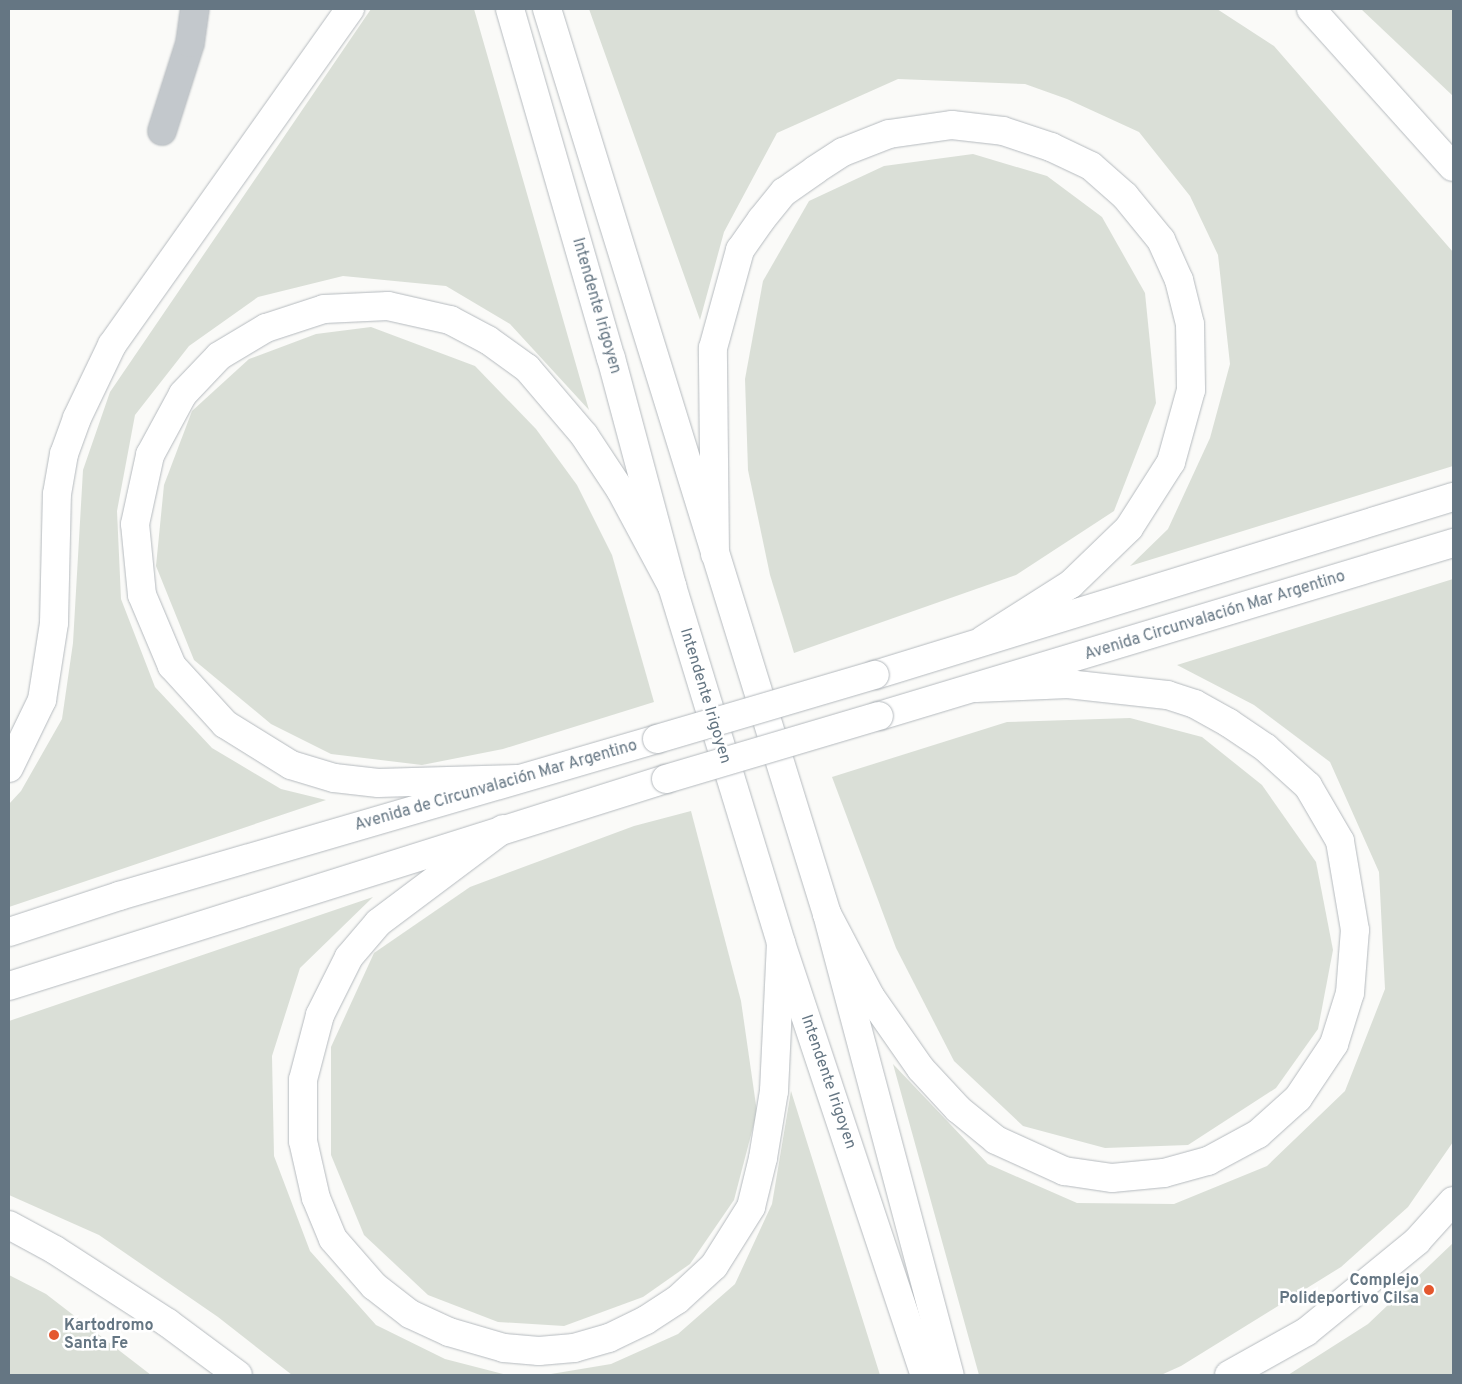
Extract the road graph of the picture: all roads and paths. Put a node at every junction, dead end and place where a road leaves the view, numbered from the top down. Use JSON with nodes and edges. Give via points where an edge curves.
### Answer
{"nodes":[{"id":1,"x":195,"y":9,"type":"edge"},
{"id":2,"x":350,"y":9,"type":"edge"},
{"id":3,"x":510,"y":9,"type":"edge"},
{"id":4,"x":546,"y":9,"type":"edge"},
{"id":5,"x":1311,"y":9,"type":"edge"},
{"id":6,"x":162,"y":130,"type":"dead end"},
{"id":7,"x":1450,"y":160,"type":"edge"},
{"id":8,"x":1453,"y":497,"type":"edge"},
{"id":9,"x":1453,"y":543,"type":"edge"},
{"id":10,"x":715,"y":554,"type":"junction"},
{"id":11,"x":672,"y":586,"type":"junction"},
{"id":12,"x":983,"y":640,"type":"junction"},
{"id":13,"x":976,"y":688,"type":"junction"},
{"id":14,"x":9,"y":768,"type":"edge"},
{"id":15,"x":518,"y":779,"type":"junction"},
{"id":16,"x":503,"y":829,"type":"junction"},
{"id":17,"x":827,"y":914,"type":"junction"},
{"id":18,"x":9,"y":932,"type":"edge"},
{"id":19,"x":781,"y":943,"type":"junction"},
{"id":20,"x":9,"y":986,"type":"edge"},
{"id":21,"x":1453,"y":1201,"type":"edge"},
{"id":22,"x":9,"y":1225,"type":"edge"},
{"id":23,"x":238,"y":1375,"type":"edge"},
{"id":24,"x":925,"y":1375,"type":"edge"},
{"id":25,"x":950,"y":1375,"type":"edge"},
{"id":26,"x":1228,"y":1375,"type":"edge"}],
"edges":[{"from":1,"to":6,"type":"street","via":[[190,44]]},
{"from":2,"to":14,"type":"main road","via":[[112,345],[77,418],[64,454],[57,494],[54,623],[42,700]]},
{"from":3,"to":11,"type":"main road","name":"Intendente Irigoyen","via":[[611,358]]},
{"from":4,"to":10,"type":"main road","via":[[646,322]]},
{"from":5,"to":7,"type":"main road"},
{"from":8,"to":12,"type":"main road"},
{"from":9,"to":13,"type":"main road","name":"Avenida Circunvalación Mar Argentino"},
{"from":10,"to":12,"type":"main road","via":[[713,348],[740,250],[784,192],[843,152],[889,134],[952,125],[1003,131],[1051,146],[1091,166],[1125,196],[1161,240],[1179,280],[1190,324],[1191,390],[1171,462],[1129,528],[1071,584]]},
{"from":10,"to":17,"type":"main road"},
{"from":11,"to":15,"type":"main road","via":[[621,491],[578,428],[527,368],[450,320],[388,306],[324,309],[266,328],[250,337],[219,356],[183,394],[150,455],[135,524],[142,595],[172,666],[225,724],[290,765],[334,778],[378,783]]},
{"from":11,"to":19,"type":"main road","name":"Intendente Irigoyen"},
{"from":12,"to":15,"type":"main road","name":"Avenida de Circunvalación Mar Argentino","bridge":true,"via":[[875,675]]},
{"from":13,"to":16,"type":"main road","bridge":true},
{"from":13,"to":17,"type":"main road","via":[[1068,684],[1167,695],[1195,704],[1229,723],[1266,748],[1308,786],[1340,841],[1355,930],[1350,992],[1334,1044],[1298,1098],[1258,1134],[1208,1160],[1164,1173],[1112,1178],[1064,1171],[996,1140],[940,1089],[870,996]]},
{"from":15,"to":18,"type":"main road","name":"Avenida de Circunvalación Mar Argentino"},
{"from":16,"to":19,"type":"main road","via":[[378,923],[349,957],[320,1015],[304,1080],[303,1141],[316,1198],[333,1239],[374,1286],[410,1314],[449,1332],[504,1348],[539,1351],[574,1348],[609,1338],[646,1320],[677,1300],[714,1266],[751,1207],[763,1158],[774,1091]]},
{"from":16,"to":20,"type":"main road"},
{"from":17,"to":25,"type":"main road"},
{"from":19,"to":24,"type":"main road","name":"Intendente Irigoyen"},
{"from":21,"to":26,"type":"main road","via":[[1418,1241],[1306,1332]]},
{"from":22,"to":23,"type":"main road","via":[[168,1323]]}]}
